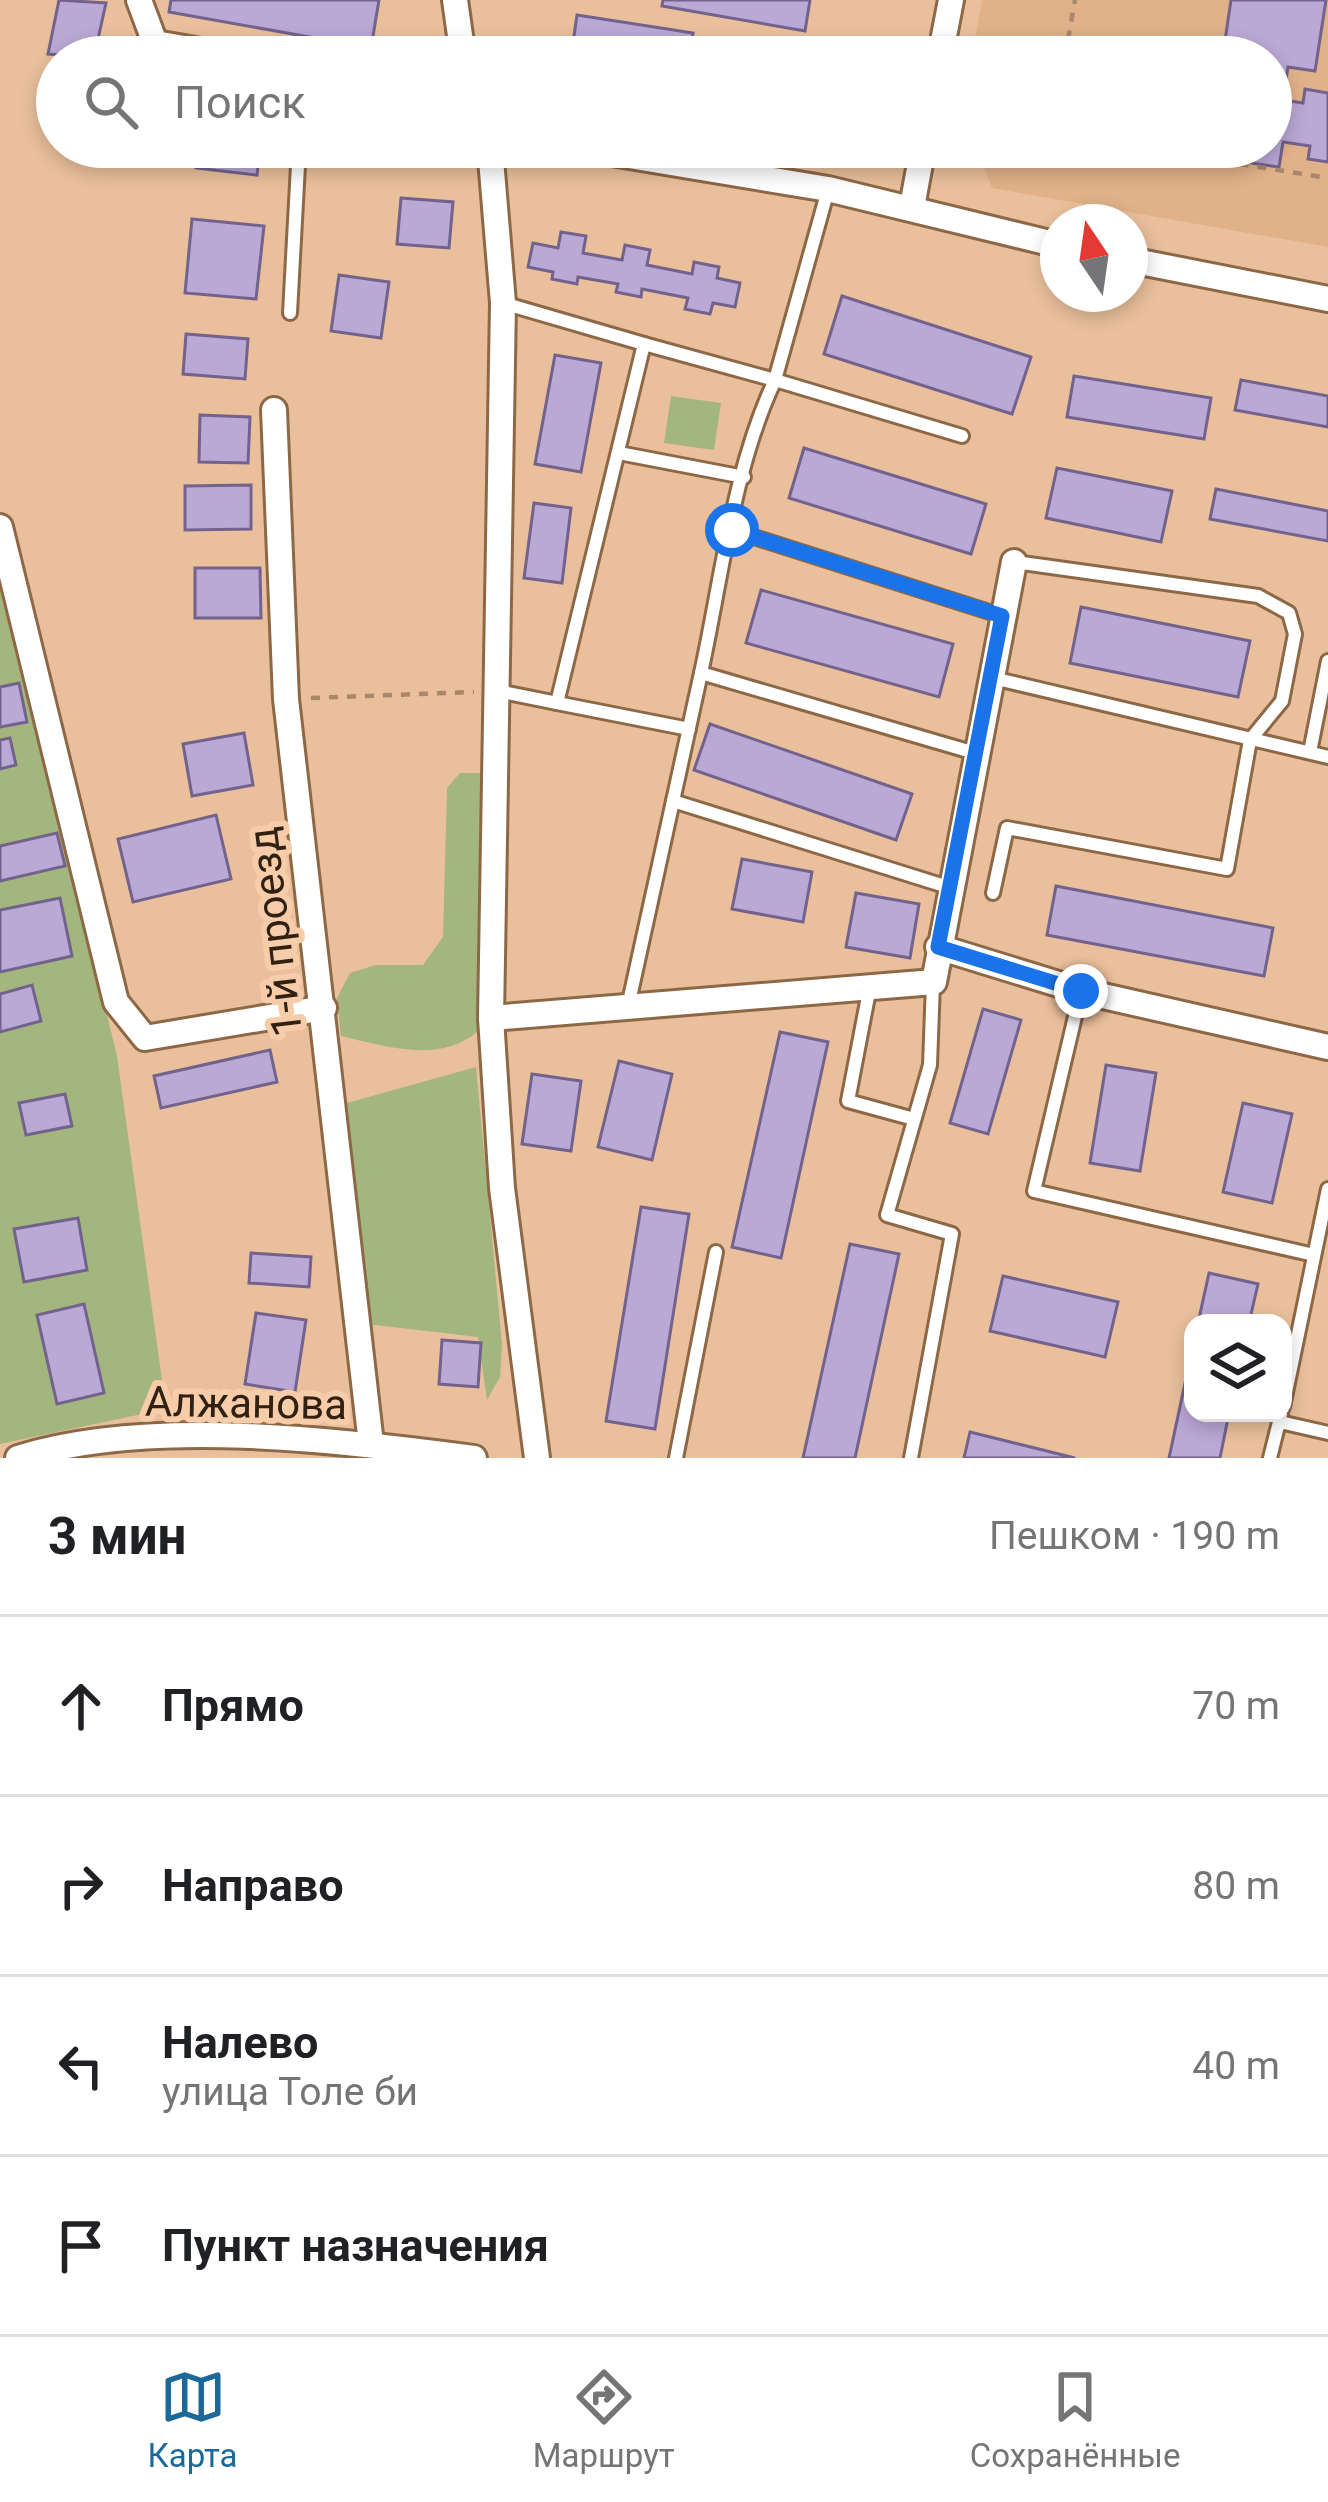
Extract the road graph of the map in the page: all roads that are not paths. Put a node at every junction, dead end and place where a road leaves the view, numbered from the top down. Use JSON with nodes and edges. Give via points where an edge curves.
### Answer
{"nodes":[{"id":1,"x":140,"y":0,"type":"edge"},
{"id":2,"x":473,"y":0,"type":"edge"},
{"id":3,"x":951,"y":0,"type":"edge"},
{"id":4,"x":456,"y":12,"type":"edge"},
{"id":5,"x":153,"y":36,"type":"edge"},
{"id":6,"x":944,"y":36,"type":"edge"},
{"id":7,"x":298,"y":168,"type":"edge"},
{"id":8,"x":492,"y":168,"type":"edge"},
{"id":9,"x":702,"y":168,"type":"edge"},
{"id":10,"x":919,"y":168,"type":"edge"},
{"id":11,"x":828,"y":189,"type":"junction"},
{"id":12,"x":912,"y":207,"type":"junction"},
{"id":13,"x":1040,"y":240,"type":"edge"},
{"id":14,"x":1148,"y":264,"type":"edge"},
{"id":15,"x":1328,"y":299,"type":"edge"},
{"id":16,"x":503,"y":303,"type":"junction"},
{"id":17,"x":290,"y":313,"type":"dead end"},
{"id":18,"x":644,"y":344,"type":"junction"},
{"id":19,"x":775,"y":380,"type":"junction"},
{"id":20,"x":274,"y":410,"type":"dead end"},
{"id":21,"x":962,"y":436,"type":"dead end"},
{"id":22,"x":619,"y":452,"type":"junction"},
{"id":23,"x":744,"y":477,"type":"junction"},
{"id":24,"x":0,"y":527,"type":"edge"},
{"id":25,"x":732,"y":530,"type":"junction"},
{"id":26,"x":1014,"y":562,"type":"joint"},
{"id":27,"x":1002,"y":616,"type":"junction"},
{"id":28,"x":1328,"y":661,"type":"edge"},
{"id":29,"x":701,"y":674,"type":"junction"},
{"id":30,"x":992,"y":677,"type":"junction"},
{"id":31,"x":498,"y":691,"type":"junction"},
{"id":32,"x":556,"y":704,"type":"junction"},
{"id":33,"x":689,"y":729,"type":"junction"},
{"id":34,"x":1250,"y":740,"type":"junction"},
{"id":35,"x":1310,"y":752,"type":"junction"},
{"id":36,"x":975,"y":753,"type":"junction"},
{"id":37,"x":1328,"y":757,"type":"edge"},
{"id":38,"x":673,"y":801,"type":"junction"},
{"id":39,"x":952,"y":888,"type":"junction"},
{"id":40,"x":993,"y":892,"type":"dead end"},
{"id":41,"x":938,"y":947,"type":"junction"},
{"id":42,"x":934,"y":982,"type":"junction"},
{"id":43,"x":870,"y":986,"type":"junction"},
{"id":44,"x":1081,"y":991,"type":"junction"},
{"id":45,"x":629,"y":1002,"type":"junction"},
{"id":46,"x":324,"y":1008,"type":"junction"},
{"id":47,"x":491,"y":1018,"type":"junction"},
{"id":48,"x":1328,"y":1047,"type":"edge"},
{"id":49,"x":914,"y":1120,"type":"junction"},
{"id":50,"x":1328,"y":1189,"type":"edge"},
{"id":51,"x":716,"y":1252,"type":"dead end"},
{"id":52,"x":1314,"y":1255,"type":"junction"},
{"id":53,"x":1292,"y":1364,"type":"edge"},
{"id":54,"x":1292,"y":1418,"type":"edge"},
{"id":55,"x":1280,"y":1422,"type":"edge"},
{"id":56,"x":1328,"y":1433,"type":"edge"},
{"id":57,"x":371,"y":1444,"type":"junction"},
{"id":58,"x":18,"y":1458,"type":"edge"},
{"id":59,"x":473,"y":1458,"type":"edge"},
{"id":60,"x":537,"y":1458,"type":"edge"},
{"id":61,"x":676,"y":1458,"type":"edge"},
{"id":62,"x":910,"y":1458,"type":"edge"},
{"id":63,"x":1270,"y":1458,"type":"edge"}],
"edges":[{"from":1,"to":5,"type":"street"},
{"from":2,"to":4,"type":"lane"},
{"from":3,"to":6,"type":"street"},
{"from":7,"to":17,"type":"lane"},
{"from":8,"to":16,"type":"street"},
{"from":9,"to":11,"type":"street"},
{"from":10,"to":12,"type":"street"},
{"from":11,"to":12,"type":"street"},
{"from":11,"to":19,"type":"lane"},
{"from":12,"to":13,"type":"street"},
{"from":14,"to":15,"type":"street"},
{"from":16,"to":18,"type":"lane"},
{"from":16,"to":31,"type":"street"},
{"from":18,"to":19,"type":"lane"},
{"from":18,"to":22,"type":"lane"},
{"from":19,"to":21,"type":"lane"},
{"from":19,"to":23,"type":"lane"},
{"from":20,"to":46,"type":"street","name":"1-й проезд","via":[[286,699]]},
{"from":22,"to":23,"type":"lane"},
{"from":22,"to":32,"type":"lane"},
{"from":23,"to":25,"type":"lane"},
{"from":24,"to":46,"type":"street","via":[[116,1002],[131,1025],[145,1038]]},
{"from":25,"to":27,"type":"lane"},
{"from":25,"to":29,"type":"lane"},
{"from":26,"to":27,"type":"street"},
{"from":26,"to":34,"type":"lane","via":[[1258,596],[1289,613],[1295,634],[1282,701]]},
{"from":27,"to":30,"type":"street"},
{"from":28,"to":35,"type":"lane"},
{"from":29,"to":33,"type":"lane"},
{"from":29,"to":36,"type":"lane"},
{"from":30,"to":34,"type":"lane"},
{"from":30,"to":36,"type":"street"},
{"from":31,"to":32,"type":"lane"},
{"from":31,"to":47,"type":"street"},
{"from":32,"to":33,"type":"lane"},
{"from":33,"to":38,"type":"lane"},
{"from":34,"to":35,"type":"lane"},
{"from":34,"to":40,"type":"lane","via":[[1227,869],[1007,828]]},
{"from":35,"to":37,"type":"lane"},
{"from":36,"to":39,"type":"street"},
{"from":38,"to":39,"type":"lane"},
{"from":38,"to":45,"type":"lane"},
{"from":39,"to":41,"type":"street"},
{"from":41,"to":42,"type":"street"},
{"from":41,"to":44,"type":"street"},
{"from":42,"to":43,"type":"street"},
{"from":42,"to":49,"type":"lane","via":[[930,1065]]},
{"from":43,"to":45,"type":"street"},
{"from":43,"to":49,"type":"lane","via":[[848,1101]]},
{"from":44,"to":48,"type":"street"},
{"from":44,"to":52,"type":"lane","via":[[1034,1191]]},
{"from":45,"to":47,"type":"street"},
{"from":46,"to":57,"type":"street","name":"1-й проезд"},
{"from":47,"to":60,"type":"street","via":[[502,1188]]},
{"from":49,"to":62,"type":"lane","via":[[887,1215],[952,1234]]},
{"from":50,"to":52,"type":"lane"},
{"from":51,"to":61,"type":"lane"},
{"from":52,"to":53,"type":"lane"},
{"from":54,"to":56,"type":"lane"},
{"from":55,"to":63,"type":"lane"},
{"from":57,"to":58,"type":"street","name":"Алжанова","via":[[171,1436],[52,1447]]},
{"from":57,"to":59,"type":"street","name":"Алжанова"}]}
